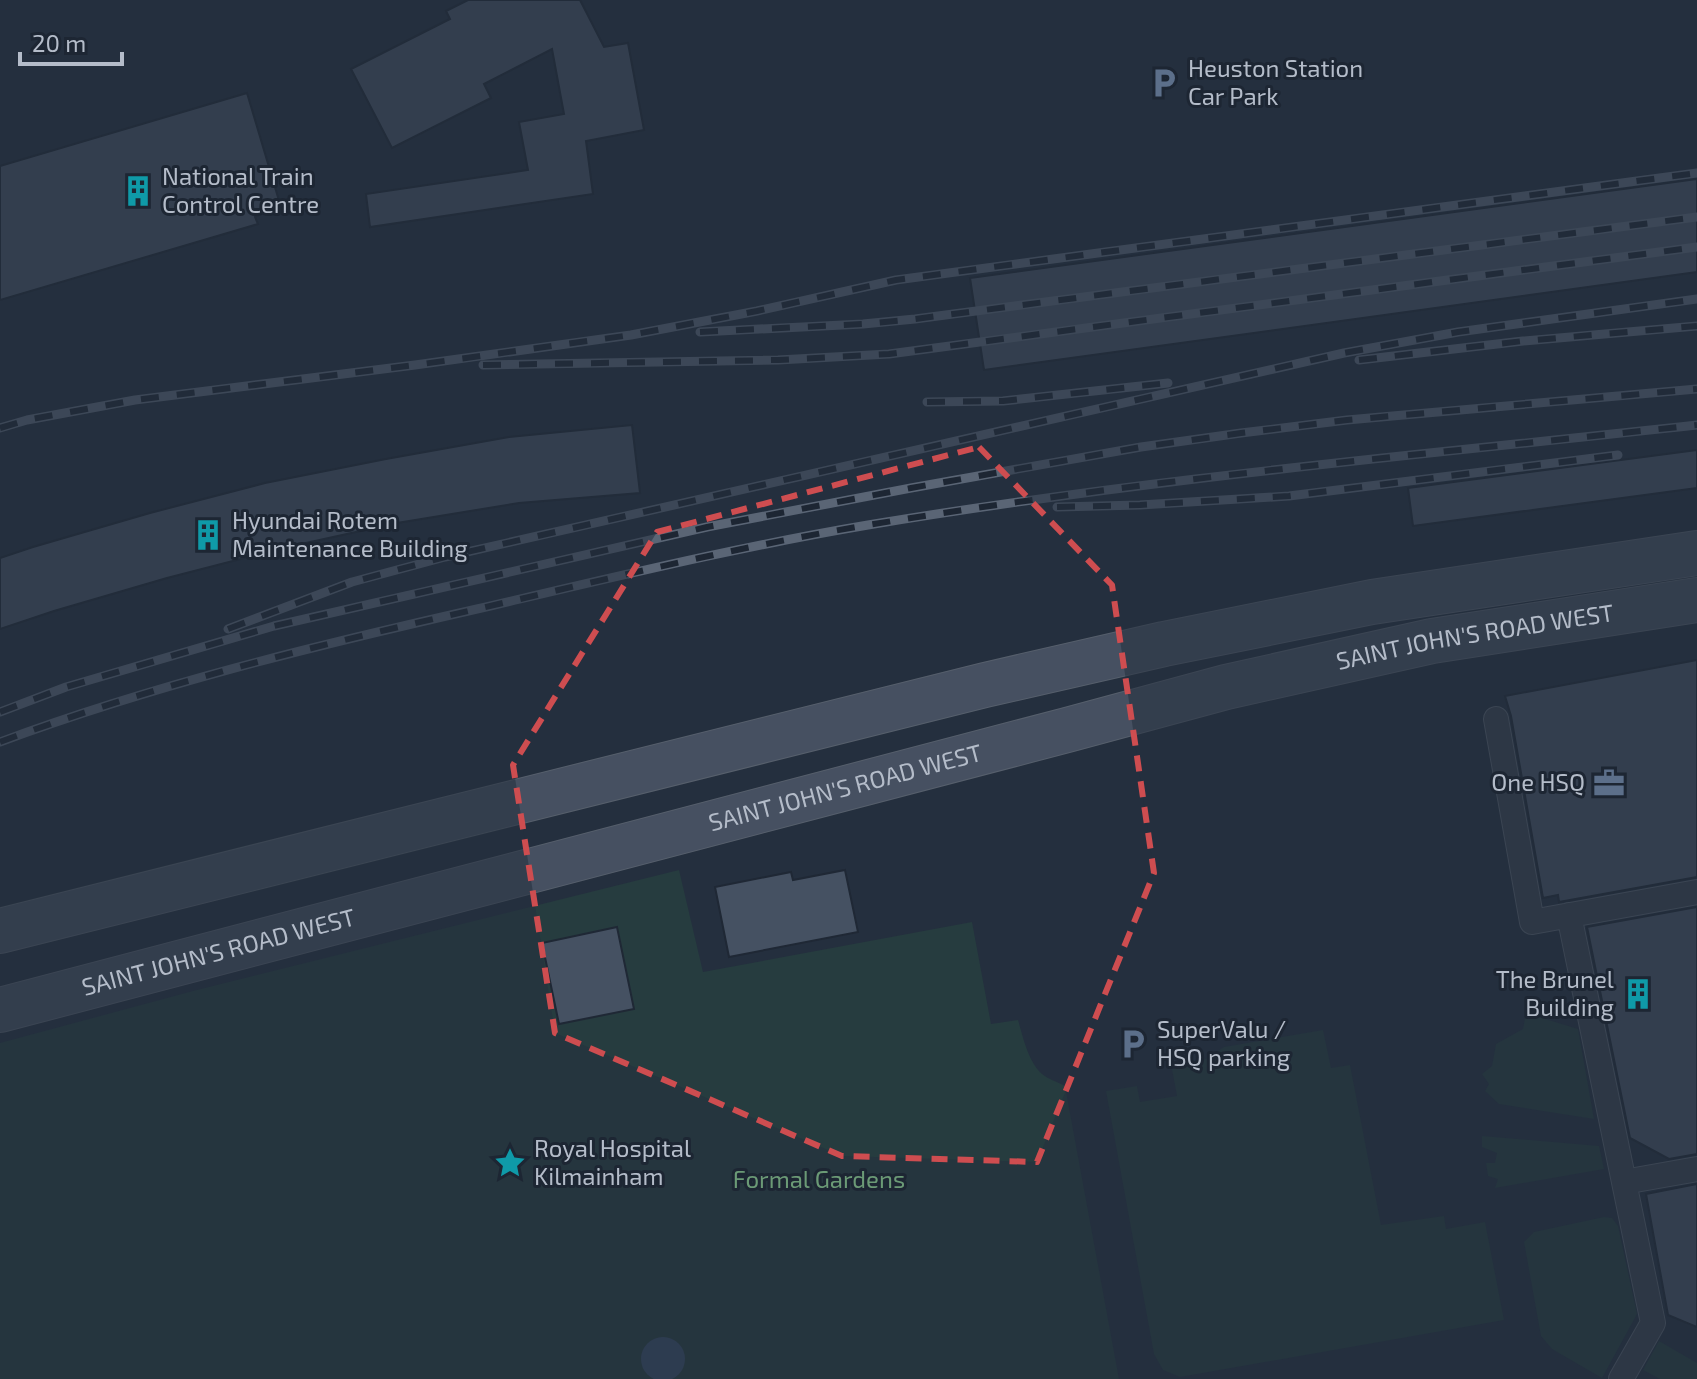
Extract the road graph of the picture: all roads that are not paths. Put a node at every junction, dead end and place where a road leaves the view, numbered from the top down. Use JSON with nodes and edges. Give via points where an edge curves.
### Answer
{"nodes":[{"id":1,"x":1697,"y":553,"type":"edge"},
{"id":2,"x":1697,"y":600,"type":"edge"},
{"id":3,"x":1496,"y":719,"type":"dead end"},
{"id":4,"x":1697,"y":892,"type":"edge"},
{"id":5,"x":1569,"y":915,"type":"junction"},
{"id":6,"x":0,"y":931,"type":"edge"},
{"id":7,"x":0,"y":1010,"type":"edge"},
{"id":8,"x":1697,"y":1169,"type":"edge"},
{"id":9,"x":1624,"y":1182,"type":"junction"},
{"id":10,"x":1621,"y":1379,"type":"edge"}],
"edges":[{"from":1,"to":6,"type":"main road","name":"SAINT JOHN'S ROAD WEST","via":[[1372,602],[1164,644]]},
{"from":2,"to":7,"type":"main road","name":"SAINT JOHN'S ROAD WEST","via":[[1432,641],[1226,687]]},
{"from":3,"to":5,"type":"street","via":[[1532,922]]},
{"from":4,"to":5,"type":"street"},
{"from":5,"to":9,"type":"street"},
{"from":8,"to":9,"type":"street"},
{"from":9,"to":10,"type":"street","via":[[1653,1323]]}]}
